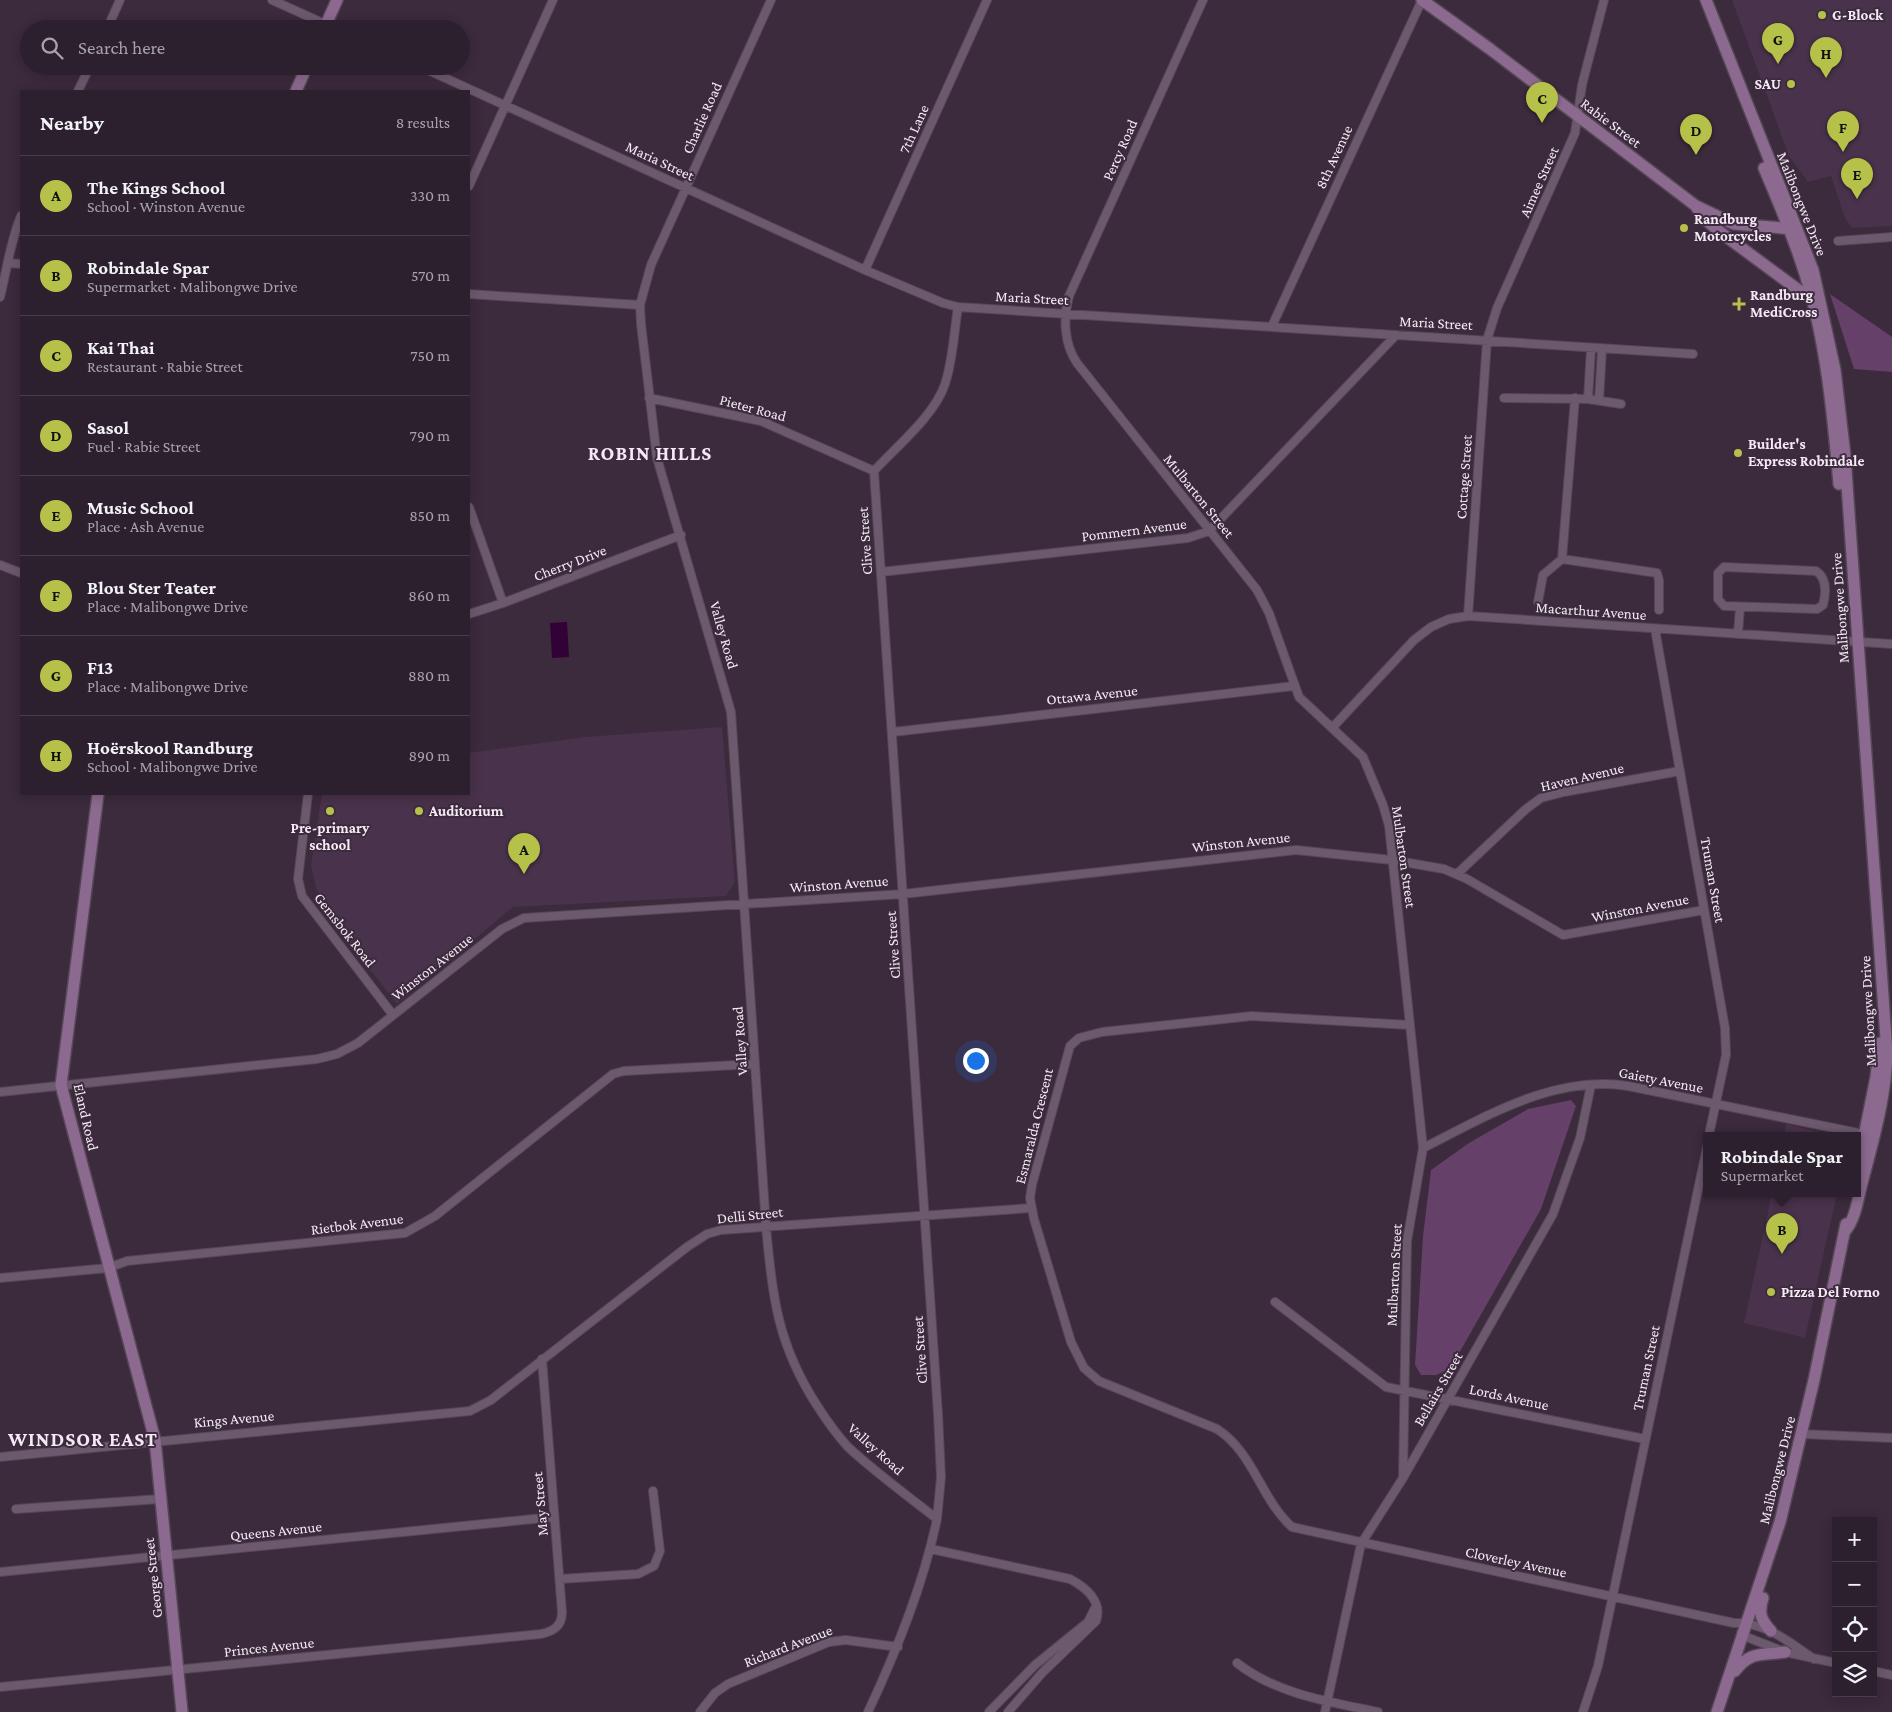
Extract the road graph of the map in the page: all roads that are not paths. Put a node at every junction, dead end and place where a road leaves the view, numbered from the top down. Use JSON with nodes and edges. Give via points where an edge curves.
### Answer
{"nodes":[{"id":1,"x":120,"y":0,"type":"edge"},
{"id":2,"x":272,"y":0,"type":"edge"},
{"id":3,"x":337,"y":0,"type":"edge"},
{"id":4,"x":553,"y":0,"type":"edge"},
{"id":5,"x":771,"y":0,"type":"edge"},
{"id":6,"x":987,"y":0,"type":"edge"},
{"id":7,"x":1203,"y":0,"type":"edge"},
{"id":8,"x":1422,"y":0,"type":"edge"},
{"id":9,"x":1604,"y":0,"type":"edge"},
{"id":10,"x":1701,"y":0,"type":"edge"},
{"id":11,"x":1706,"y":0,"type":"edge"},
{"id":12,"x":111,"y":20,"type":"edge"},
{"id":13,"x":314,"y":20,"type":"edge"},
{"id":14,"x":331,"y":20,"type":"edge"},
{"id":15,"x":86,"y":75,"type":"edge"},
{"id":16,"x":303,"y":75,"type":"edge"},
{"id":17,"x":438,"y":75,"type":"edge"},
{"id":18,"x":78,"y":90,"type":"edge"},
{"id":19,"x":296,"y":90,"type":"edge"},
{"id":20,"x":505,"y":105,"type":"junction"},
{"id":21,"x":1578,"y":116,"type":"junction"},
{"id":22,"x":470,"y":184,"type":"edge"},
{"id":23,"x":686,"y":188,"type":"junction"},
{"id":24,"x":1696,"y":206,"type":"junction"},
{"id":25,"x":20,"y":218,"type":"edge"},
{"id":26,"x":1793,"y":229,"type":"junction"},
{"id":27,"x":1892,"y":237,"type":"edge"},
{"id":28,"x":1838,"y":241,"type":"dead end"},
{"id":29,"x":9,"y":263,"type":"junction"},
{"id":30,"x":20,"y":264,"type":"edge"},
{"id":31,"x":865,"y":270,"type":"junction"},
{"id":32,"x":470,"y":294,"type":"edge"},
{"id":33,"x":0,"y":297,"type":"edge"},
{"id":34,"x":1812,"y":300,"type":"junction"},
{"id":35,"x":640,"y":305,"type":"junction"},
{"id":36,"x":958,"y":307,"type":"junction"},
{"id":37,"x":1064,"y":313,"type":"junction"},
{"id":38,"x":1272,"y":326,"type":"junction"},
{"id":39,"x":1396,"y":335,"type":"junction"},
{"id":40,"x":1487,"y":340,"type":"junction"},
{"id":41,"x":1591,"y":349,"type":"junction"},
{"id":42,"x":1602,"y":350,"type":"junction"},
{"id":43,"x":1693,"y":354,"type":"dead end"},
{"id":44,"x":649,"y":398,"type":"junction"},
{"id":45,"x":1504,"y":398,"type":"dead end"},
{"id":46,"x":1574,"y":398,"type":"junction"},
{"id":47,"x":1588,"y":398,"type":"junction"},
{"id":48,"x":1599,"y":400,"type":"junction"},
{"id":49,"x":1621,"y":404,"type":"dead end"},
{"id":50,"x":874,"y":470,"type":"junction"},
{"id":51,"x":470,"y":510,"type":"edge"},
{"id":52,"x":1209,"y":531,"type":"junction"},
{"id":53,"x":681,"y":535,"type":"junction"},
{"id":54,"x":1562,"y":559,"type":"junction"},
{"id":55,"x":0,"y":565,"type":"edge"},
{"id":56,"x":882,"y":572,"type":"junction"},
{"id":57,"x":20,"y":573,"type":"edge"},
{"id":58,"x":1538,"y":602,"type":"dead end"},
{"id":59,"x":504,"y":604,"type":"junction"},
{"id":60,"x":1740,"y":607,"type":"junction"},
{"id":61,"x":1659,"y":610,"type":"dead end"},
{"id":62,"x":470,"y":614,"type":"edge"},
{"id":63,"x":1468,"y":616,"type":"junction"},
{"id":64,"x":1655,"y":629,"type":"junction"},
{"id":65,"x":1738,"y":634,"type":"junction"},
{"id":66,"x":1854,"y":642,"type":"junction"},
{"id":67,"x":1892,"y":644,"type":"edge"},
{"id":68,"x":1294,"y":686,"type":"junction"},
{"id":69,"x":1332,"y":728,"type":"junction"},
{"id":70,"x":892,"y":732,"type":"junction"},
{"id":71,"x":1680,"y":771,"type":"junction"},
{"id":72,"x":98,"y":795,"type":"edge"},
{"id":73,"x":308,"y":795,"type":"edge"},
{"id":74,"x":1392,"y":860,"type":"junction"},
{"id":75,"x":1457,"y":874,"type":"junction"},
{"id":76,"x":903,"y":894,"type":"junction"},
{"id":77,"x":744,"y":903,"type":"junction"},
{"id":78,"x":1704,"y":910,"type":"junction"},
{"id":79,"x":393,"y":1015,"type":"junction"},
{"id":80,"x":1410,"y":1025,"type":"junction"},
{"id":81,"x":755,"y":1064,"type":"junction"},
{"id":82,"x":61,"y":1085,"type":"junction"},
{"id":83,"x":1591,"y":1085,"type":"junction"},
{"id":84,"x":0,"y":1092,"type":"edge"},
{"id":85,"x":1716,"y":1105,"type":"junction"},
{"id":86,"x":1711,"y":1132,"type":"edge"},
{"id":87,"x":1855,"y":1132,"type":"edge"},
{"id":88,"x":1861,"y":1133,"type":"edge"},
{"id":89,"x":1870,"y":1135,"type":"junction"},
{"id":90,"x":1423,"y":1148,"type":"junction"},
{"id":91,"x":1861,"y":1160,"type":"edge"},
{"id":92,"x":1703,"y":1166,"type":"edge"},
{"id":93,"x":1861,"y":1180,"type":"edge"},
{"id":94,"x":1851,"y":1197,"type":"edge"},
{"id":95,"x":1858,"y":1197,"type":"edge"},
{"id":96,"x":1031,"y":1208,"type":"junction"},
{"id":97,"x":924,"y":1215,"type":"junction"},
{"id":98,"x":766,"y":1226,"type":"junction"},
{"id":99,"x":1846,"y":1230,"type":"junction"},
{"id":100,"x":108,"y":1268,"type":"junction"},
{"id":101,"x":0,"y":1278,"type":"edge"},
{"id":102,"x":1275,"y":1302,"type":"dead end"},
{"id":103,"x":542,"y":1359,"type":"junction"},
{"id":104,"x":1403,"y":1389,"type":"junction"},
{"id":105,"x":1448,"y":1398,"type":"junction"},
{"id":106,"x":470,"y":1411,"type":"joint"},
{"id":107,"x":1802,"y":1434,"type":"junction"},
{"id":108,"x":1892,"y":1438,"type":"edge"},
{"id":109,"x":1645,"y":1439,"type":"junction"},
{"id":110,"x":155,"y":1440,"type":"junction"},
{"id":111,"x":0,"y":1456,"type":"edge"},
{"id":112,"x":1403,"y":1478,"type":"junction"},
{"id":113,"x":654,"y":1491,"type":"dead end"},
{"id":114,"x":160,"y":1499,"type":"junction"},
{"id":115,"x":16,"y":1510,"type":"dead end"},
{"id":116,"x":554,"y":1517,"type":"junction"},
{"id":117,"x":937,"y":1520,"type":"junction"},
{"id":118,"x":1292,"y":1527,"type":"joint"},
{"id":119,"x":1361,"y":1544,"type":"junction"},
{"id":120,"x":1773,"y":1546,"type":"junction"},
{"id":121,"x":931,"y":1549,"type":"junction"},
{"id":122,"x":166,"y":1556,"type":"junction"},
{"id":123,"x":0,"y":1572,"type":"edge"},
{"id":124,"x":560,"y":1580,"type":"junction"},
{"id":125,"x":1612,"y":1596,"type":"junction"},
{"id":126,"x":1096,"y":1606,"type":"junction"},
{"id":127,"x":1748,"y":1622,"type":"junction"},
{"id":128,"x":1734,"y":1623,"type":"junction"},
{"id":129,"x":1772,"y":1632,"type":"junction"},
{"id":130,"x":542,"y":1634,"type":"joint"},
{"id":131,"x":1744,"y":1636,"type":"junction"},
{"id":132,"x":898,"y":1647,"type":"junction"},
{"id":133,"x":1786,"y":1652,"type":"junction"},
{"id":134,"x":1814,"y":1659,"type":"junction"},
{"id":135,"x":1832,"y":1662,"type":"edge"},
{"id":136,"x":1237,"y":1663,"type":"dead end"},
{"id":137,"x":178,"y":1670,"type":"junction"},
{"id":138,"x":1877,"y":1672,"type":"edge"},
{"id":139,"x":1892,"y":1675,"type":"edge"},
{"id":140,"x":1728,"y":1681,"type":"junction"},
{"id":141,"x":0,"y":1687,"type":"edge"},
{"id":142,"x":1327,"y":1702,"type":"junction"},
{"id":143,"x":182,"y":1712,"type":"edge"},
{"id":144,"x":700,"y":1712,"type":"edge"},
{"id":145,"x":868,"y":1712,"type":"edge"},
{"id":146,"x":989,"y":1712,"type":"edge"},
{"id":147,"x":1008,"y":1712,"type":"edge"},
{"id":148,"x":1325,"y":1712,"type":"edge"},
{"id":149,"x":1378,"y":1712,"type":"edge"},
{"id":150,"x":1583,"y":1712,"type":"edge"},
{"id":151,"x":1717,"y":1712,"type":"edge"}],
"edges":[{"from":1,"to":12,"type":"street"},
{"from":2,"to":13,"type":"street"},
{"from":3,"to":14,"type":"main road"},
{"from":4,"to":20,"type":"street"},
{"from":5,"to":23,"type":"street","name":"Charlie Road"},
{"from":6,"to":31,"type":"street","name":"7th Lane"},
{"from":7,"to":37,"type":"street","name":"Percy Road"},
{"from":8,"to":21,"type":"main road","name":"Rabie Street"},
{"from":8,"to":38,"type":"street","name":"8th Avenue"},
{"from":9,"to":21,"type":"street","name":"Aimee Street","via":[[1582,85]]},
{"from":10,"to":26,"type":"main road","name":"Malibongwe Drive"},
{"from":11,"to":26,"type":"main road","name":"Malibongwe Drive"},
{"from":15,"to":18,"type":"street"},
{"from":16,"to":19,"type":"main road"},
{"from":17,"to":20,"type":"street","name":"Maria Street"},
{"from":20,"to":22,"type":"street"},
{"from":20,"to":23,"type":"street","name":"Maria Street"},
{"from":21,"to":24,"type":"main road","name":"Rabie Street"},
{"from":21,"to":40,"type":"street","name":"Aimee Street","via":[[1572,140]]},
{"from":23,"to":31,"type":"street","name":"Maria Street"},
{"from":23,"to":35,"type":"street","name":"Charlie Road","via":[[651,265]]},
{"from":24,"to":26,"type":"main road","name":"Rabie Street","via":[[1734,224]]},
{"from":24,"to":34,"type":"main road","via":[[1720,232]]},
{"from":25,"to":29,"type":"street","via":[[12,238]]},
{"from":26,"to":34,"type":"main road","name":"Malibongwe Drive"},
{"from":26,"to":66,"type":"main road","name":"Malibongwe Drive","via":[[1811,264],[1822,303],[1838,391]]},
{"from":27,"to":28,"type":"street"},
{"from":29,"to":30,"type":"street"},
{"from":29,"to":33,"type":"street"},
{"from":31,"to":36,"type":"street","name":"Maria Street"},
{"from":32,"to":35,"type":"street"},
{"from":34,"to":66,"type":"main road","name":"Malibongwe Drive","via":[[1830,394]]},
{"from":35,"to":44,"type":"street","name":"Valley Road"},
{"from":36,"to":37,"type":"street","name":"Maria Street"},
{"from":36,"to":50,"type":"street","via":[[942,393]]},
{"from":37,"to":38,"type":"street","name":"Maria Street"},
{"from":37,"to":52,"type":"street","name":"Mulbarton Street","via":[[1068,346],[1076,363]]},
{"from":38,"to":39,"type":"street","name":"Maria Street"},
{"from":39,"to":40,"type":"street","name":"Maria Street"},
{"from":39,"to":52,"type":"street","name":"Pommern Avenue"},
{"from":40,"to":41,"type":"street","name":"Maria Street"},
{"from":40,"to":63,"type":"street","name":"Cottage Street"},
{"from":41,"to":42,"type":"street","name":"Maria Street"},
{"from":41,"to":47,"type":"street"},
{"from":42,"to":43,"type":"street","name":"Maria Street"},
{"from":42,"to":48,"type":"street"},
{"from":44,"to":50,"type":"street","name":"Pieter Road","via":[[761,421]]},
{"from":44,"to":53,"type":"street","name":"Valley Road","via":[[658,465]]},
{"from":45,"to":46,"type":"street"},
{"from":46,"to":47,"type":"street"},
{"from":46,"to":54,"type":"street"},
{"from":47,"to":48,"type":"street"},
{"from":48,"to":49,"type":"street"},
{"from":50,"to":56,"type":"street","name":"Clive Street"},
{"from":51,"to":59,"type":"street"},
{"from":52,"to":56,"type":"street","name":"Pommern Avenue","via":[[1188,538]]},
{"from":52,"to":68,"type":"street","name":"Mulbarton Street","via":[[1261,597]]},
{"from":53,"to":59,"type":"street","name":"Cherry Drive"},
{"from":53,"to":77,"type":"street","name":"Valley Road","via":[[731,712]]},
{"from":54,"to":58,"type":"street","via":[[1543,575]]},
{"from":54,"to":61,"type":"street","via":[[1657,573],[1660,580]]},
{"from":55,"to":57,"type":"street"},
{"from":56,"to":70,"type":"street","name":"Clive Street"},
{"from":59,"to":62,"type":"street","name":"Cherry Drive"},
{"from":60,"to":60,"type":"street","via":[[1724,606],[1718,601],[1720,569],[1729,566],[1816,571],[1823,578],[1824,602],[1819,608]]},
{"from":60,"to":65,"type":"street"},
{"from":63,"to":64,"type":"street","name":"Macarthur Avenue"},
{"from":63,"to":69,"type":"street","name":"Macarthur Avenue","via":[[1449,619],[1431,627],[1414,640]]},
{"from":64,"to":65,"type":"street","name":"Macarthur Avenue"},
{"from":64,"to":71,"type":"street","name":"Truman Street"},
{"from":65,"to":66,"type":"street","name":"Macarthur Avenue"},
{"from":66,"to":67,"type":"street","name":"Macarthur Avenue"},
{"from":66,"to":89,"type":"main road","name":"Malibongwe Drive","via":[[1880,1017]]},
{"from":68,"to":69,"type":"street","name":"Mulbarton Street","via":[[1306,705]]},
{"from":68,"to":70,"type":"street","name":"Ottawa Avenue"},
{"from":69,"to":74,"type":"street","name":"Mulbarton Street","via":[[1356,748],[1368,767],[1386,813]]},
{"from":70,"to":76,"type":"street","name":"Clive Street"},
{"from":71,"to":75,"type":"street","name":"Haven Avenue","via":[[1542,798]]},
{"from":71,"to":78,"type":"street","name":"Truman Street"},
{"from":72,"to":82,"type":"main road","name":"Eland Road"},
{"from":73,"to":79,"type":"street","name":"Gemsbok Road","via":[[298,879],[302,896]]},
{"from":74,"to":75,"type":"street","name":"Winston Avenue"},
{"from":74,"to":76,"type":"street","name":"Winston Avenue","via":[[1309,850],[1280,850]]},
{"from":74,"to":80,"type":"street","name":"Mulbarton Street"},
{"from":75,"to":78,"type":"street","name":"Winston Avenue","via":[[1563,935]]},
{"from":76,"to":77,"type":"street","name":"Winston Avenue"},
{"from":76,"to":97,"type":"street","name":"Clive Street"},
{"from":77,"to":79,"type":"street","name":"Winston Avenue","via":[[517,920]]},
{"from":77,"to":81,"type":"street","name":"Valley Road"},
{"from":78,"to":85,"type":"street","name":"Truman Street","via":[[1727,1048]]},
{"from":79,"to":82,"type":"street","name":"Winston Avenue","via":[[358,1044],[317,1059]]},
{"from":80,"to":90,"type":"street","name":"Mulbarton Street"},
{"from":80,"to":96,"type":"street","name":"Esmaralda Crescent","via":[[1252,1016],[1102,1032],[1079,1038],[1067,1052],[1036,1166]]},
{"from":81,"to":98,"type":"street","name":"Valley Road"},
{"from":81,"to":100,"type":"street","name":"Rietbok Avenue","via":[[612,1074],[434,1216],[405,1233],[127,1262]]},
{"from":82,"to":84,"type":"street","name":"Winston Avenue"},
{"from":82,"to":100,"type":"main road","name":"Eland Road"},
{"from":83,"to":85,"type":"street","name":"Gaiety Avenue","via":[[1628,1086]]},
{"from":83,"to":90,"type":"street","name":"Gaiety Avenue","via":[[1526,1099]]},
{"from":83,"to":105,"type":"street","name":"Bellairs Street","via":[[1580,1138],[1553,1214]]},
{"from":85,"to":86,"type":"street","name":"Truman Street"},
{"from":85,"to":87,"type":"street","name":"Gaiety Avenue"},
{"from":88,"to":89,"type":"street","name":"Gaiety Avenue"},
{"from":89,"to":91,"type":"main road","name":"Malibongwe Drive"},
{"from":89,"to":93,"type":"main road","name":"Malibongwe Drive"},
{"from":90,"to":104,"type":"street","name":"Mulbarton Street","via":[[1407,1241]]},
{"from":92,"to":109,"type":"street","name":"Truman Street"},
{"from":94,"to":99,"type":"main road","name":"Malibongwe Drive"},
{"from":95,"to":99,"type":"main road","name":"Malibongwe Drive","via":[[1854,1215]]},
{"from":96,"to":97,"type":"street","name":"Delli Street"},
{"from":96,"to":118,"type":"street","name":"Esmaralda Crescent","via":[[1071,1342],[1084,1368],[1099,1381],[1226,1435],[1244,1453],[1271,1503]]},
{"from":97,"to":98,"type":"street","name":"Delli Street"},
{"from":97,"to":117,"type":"street","name":"Clive Street","via":[[941,1466]]},
{"from":98,"to":103,"type":"street","name":"Delli Street","via":[[721,1230],[699,1239]]},
{"from":98,"to":117,"type":"street","name":"Valley Road","via":[[775,1310],[791,1360],[802,1382],[847,1445]]},
{"from":99,"to":107,"type":"main road","name":"Malibongwe Drive"},
{"from":100,"to":101,"type":"street","name":"Rietbok Avenue"},
{"from":100,"to":110,"type":"main road","name":"Eland Road"},
{"from":102,"to":104,"type":"street","name":"Lords Avenue","via":[[1382,1384]]},
{"from":103,"to":106,"type":"street","name":"Delli Street","via":[[491,1400]]},
{"from":103,"to":116,"type":"street","name":"May Street"},
{"from":104,"to":105,"type":"street","name":"Lords Avenue"},
{"from":104,"to":112,"type":"street","name":"Mulbarton Street"},
{"from":105,"to":109,"type":"street","name":"Lords Avenue"},
{"from":105,"to":112,"type":"street","name":"Bellairs Street"},
{"from":106,"to":110,"type":"street","name":"Kings Avenue"},
{"from":107,"to":108,"type":"street"},
{"from":107,"to":120,"type":"main road","name":"Malibongwe Drive"},
{"from":109,"to":125,"type":"street","name":"Truman Street"},
{"from":110,"to":111,"type":"street","name":"Kings Avenue"},
{"from":110,"to":114,"type":"main road","name":"George Street"},
{"from":112,"to":119,"type":"street","name":"Bellairs Street"},
{"from":113,"to":124,"type":"street","via":[[660,1551],[654,1566],[638,1574]]},
{"from":114,"to":115,"type":"street"},
{"from":114,"to":122,"type":"main road","name":"George Street"},
{"from":116,"to":122,"type":"street","name":"Queens Avenue"},
{"from":116,"to":124,"type":"street","name":"May Street"},
{"from":117,"to":121,"type":"street"},
{"from":118,"to":119,"type":"street","name":"Cloverley Avenue"},
{"from":119,"to":125,"type":"street","name":"Cloverley Avenue"},
{"from":119,"to":142,"type":"street","name":"Bellairs Street"},
{"from":120,"to":127,"type":"main road","name":"Malibongwe Drive"},
{"from":120,"to":129,"type":"main road","via":[[1774,1561],[1760,1613]]},
{"from":121,"to":126,"type":"street","via":[[1070,1579],[1092,1596]]},
{"from":121,"to":132,"type":"street"},
{"from":122,"to":123,"type":"street","name":"Queens Avenue"},
{"from":122,"to":137,"type":"main road","name":"George Street"},
{"from":124,"to":130,"type":"street","name":"May Street","via":[[561,1621],[556,1629]]},
{"from":125,"to":128,"type":"street","name":"Cloverley Avenue"},
{"from":125,"to":150,"type":"street","name":"Truman Street","via":[[1598,1666]]},
{"from":126,"to":146,"type":"street","via":[[1088,1622],[1035,1665]]},
{"from":126,"to":147,"type":"street","via":[[1098,1613],[1092,1626],[1042,1673]]},
{"from":127,"to":128,"type":"street","name":"Cloverley Avenue"},
{"from":127,"to":129,"type":"street"},
{"from":127,"to":131,"type":"main road","name":"Malibongwe Drive"},
{"from":128,"to":131,"type":"street"},
{"from":129,"to":134,"type":"street"},
{"from":130,"to":137,"type":"street","name":"Princes Avenue"},
{"from":131,"to":133,"type":"street"},
{"from":131,"to":140,"type":"main road","name":"Malibongwe Drive"},
{"from":132,"to":144,"type":"street","name":"Richard Avenue","via":[[846,1640],[830,1642],[728,1684],[715,1693]]},
{"from":132,"to":145,"type":"street"},
{"from":133,"to":134,"type":"street"},
{"from":133,"to":140,"type":"main road","via":[[1745,1659]]},
{"from":134,"to":135,"type":"street"},
{"from":136,"to":142,"type":"street","via":[[1265,1680]]},
{"from":137,"to":141,"type":"street","name":"Princes Avenue"},
{"from":137,"to":143,"type":"main road","name":"George Street"},
{"from":138,"to":139,"type":"street"},
{"from":140,"to":151,"type":"main road","name":"Malibongwe Drive"},
{"from":142,"to":148,"type":"street","name":"Bellairs Street"},
{"from":142,"to":149,"type":"street"}]}
